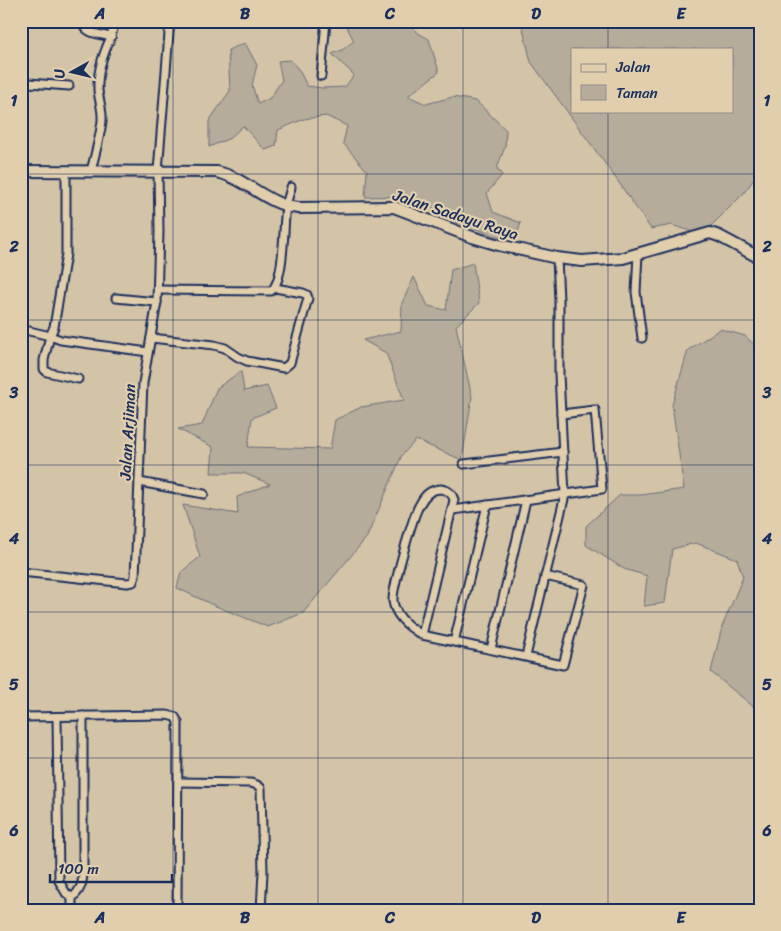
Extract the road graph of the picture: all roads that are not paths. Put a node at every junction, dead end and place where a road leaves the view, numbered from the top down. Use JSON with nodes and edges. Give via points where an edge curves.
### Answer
{"nodes":[{"id":1,"x":82,"y":21,"type":"edge"},
{"id":2,"x":115,"y":21,"type":"edge"},
{"id":3,"x":170,"y":21,"type":"edge"},
{"id":4,"x":326,"y":21,"type":"edge"},
{"id":5,"x":111,"y":37,"type":"junction"},
{"id":6,"x":321,"y":76,"type":"dead end"},
{"id":7,"x":69,"y":86,"type":"dead end"},
{"id":8,"x":21,"y":89,"type":"edge"},
{"id":9,"x":21,"y":171,"type":"edge"},
{"id":10,"x":66,"y":171,"type":"junction"},
{"id":11,"x":91,"y":171,"type":"junction"},
{"id":12,"x":158,"y":171,"type":"junction"},
{"id":13,"x":291,"y":187,"type":"dead end"},
{"id":14,"x":286,"y":206,"type":"junction"},
{"id":15,"x":638,"y":254,"type":"junction"},
{"id":16,"x":557,"y":258,"type":"junction"},
{"id":17,"x":760,"y":258,"type":"edge"},
{"id":18,"x":275,"y":288,"type":"junction"},
{"id":19,"x":158,"y":290,"type":"junction"},
{"id":20,"x":116,"y":298,"type":"dead end"},
{"id":21,"x":157,"y":302,"type":"junction"},
{"id":22,"x":21,"y":329,"type":"edge"},
{"id":23,"x":50,"y":336,"type":"junction"},
{"id":24,"x":151,"y":338,"type":"junction"},
{"id":25,"x":642,"y":338,"type":"dead end"},
{"id":26,"x":148,"y":352,"type":"junction"},
{"id":27,"x":78,"y":379,"type":"dead end"},
{"id":28,"x":561,"y":414,"type":"junction"},
{"id":29,"x":563,"y":452,"type":"junction"},
{"id":30,"x":464,"y":464,"type":"dead end"},
{"id":31,"x":139,"y":482,"type":"junction"},
{"id":32,"x":204,"y":494,"type":"dead end"},
{"id":33,"x":565,"y":495,"type":"junction"},
{"id":34,"x":526,"y":500,"type":"junction"},
{"id":35,"x":487,"y":505,"type":"junction"},
{"id":36,"x":453,"y":510,"type":"junction"},
{"id":37,"x":21,"y":572,"type":"edge"},
{"id":38,"x":546,"y":576,"type":"junction"},
{"id":39,"x":422,"y":635,"type":"junction"},
{"id":40,"x":454,"y":642,"type":"junction"},
{"id":41,"x":491,"y":649,"type":"junction"},
{"id":42,"x":526,"y":656,"type":"junction"},
{"id":43,"x":83,"y":716,"type":"junction"},
{"id":44,"x":21,"y":717,"type":"edge"},
{"id":45,"x":57,"y":717,"type":"junction"},
{"id":46,"x":178,"y":782,"type":"junction"},
{"id":47,"x":72,"y":898,"type":"junction"},
{"id":48,"x":72,"y":910,"type":"edge"},
{"id":49,"x":177,"y":910,"type":"edge"},
{"id":50,"x":261,"y":910,"type":"edge"}],
"edges":[{"from":1,"to":5,"type":"street","via":[[88,31]]},
{"from":2,"to":5,"type":"street"},
{"from":3,"to":12,"type":"street","name":"Jalan Arjiman"},
{"from":4,"to":6,"type":"street"},
{"from":5,"to":11,"type":"street","via":[[99,69],[102,121]]},
{"from":7,"to":8,"type":"street","via":[[30,83],[22,85]]},
{"from":9,"to":10,"type":"street","name":"Jalan Sadayu Raya"},
{"from":10,"to":11,"type":"street","name":"Jalan Sadayu Raya"},
{"from":10,"to":23,"type":"street","via":[[66,254]]},
{"from":11,"to":12,"type":"street","name":"Jalan Sadayu Raya"},
{"from":12,"to":14,"type":"street","name":"Jalan Sadayu Raya","via":[[223,174]]},
{"from":12,"to":19,"type":"street","name":"Jalan Arjiman"},
{"from":13,"to":14,"type":"street"},
{"from":14,"to":16,"type":"street","name":"Jalan Sadayu Raya","via":[[394,207],[490,242]]},
{"from":14,"to":18,"type":"street"},
{"from":15,"to":16,"type":"street","name":"Jalan Sadayu Raya","via":[[592,261]]},
{"from":15,"to":17,"type":"street","name":"Jalan Sadayu Raya","via":[[710,233]]},
{"from":15,"to":25,"type":"street","via":[[636,292]]},
{"from":16,"to":28,"type":"street"},
{"from":18,"to":19,"type":"street","via":[[266,292]]},
{"from":18,"to":24,"type":"street","via":[[303,293],[308,298],[290,363],[284,368],[247,360],[214,345]]},
{"from":19,"to":21,"type":"street","name":"Jalan Arjiman"},
{"from":20,"to":21,"type":"street"},
{"from":21,"to":24,"type":"street","name":"Jalan Arjiman"},
{"from":22,"to":23,"type":"street"},
{"from":23,"to":26,"type":"street"},
{"from":23,"to":27,"type":"street","via":[[44,369]]},
{"from":24,"to":26,"type":"street","name":"Jalan Arjiman"},
{"from":26,"to":31,"type":"street","name":"Jalan Arjiman","via":[[143,383]]},
{"from":28,"to":29,"type":"street"},
{"from":28,"to":33,"type":"street","via":[[595,410],[602,489]]},
{"from":29,"to":30,"type":"street"},
{"from":29,"to":33,"type":"street"},
{"from":31,"to":32,"type":"street"},
{"from":31,"to":37,"type":"street","name":"Jalan Arjiman","via":[[134,582]]},
{"from":33,"to":34,"type":"street"},
{"from":33,"to":38,"type":"street"},
{"from":34,"to":35,"type":"street"},
{"from":34,"to":41,"type":"street"},
{"from":35,"to":36,"type":"street"},
{"from":35,"to":40,"type":"street"},
{"from":36,"to":39,"type":"street"},
{"from":36,"to":39,"type":"street","via":[[454,500],[449,492],[437,489],[427,493],[418,505],[394,587],[393,602],[399,615]]},
{"from":38,"to":42,"type":"street"},
{"from":38,"to":42,"type":"street","via":[[584,585],[563,665]]},
{"from":39,"to":40,"type":"street"},
{"from":40,"to":41,"type":"street"},
{"from":41,"to":42,"type":"street"},
{"from":43,"to":45,"type":"street"},
{"from":43,"to":46,"type":"street","via":[[175,717]]},
{"from":43,"to":47,"type":"street","via":[[83,875],[82,885]]},
{"from":44,"to":45,"type":"street"},
{"from":45,"to":47,"type":"street","via":[[59,881]]},
{"from":46,"to":49,"type":"street"},
{"from":46,"to":50,"type":"street","via":[[252,783],[261,788]]},
{"from":47,"to":48,"type":"street"}]}
